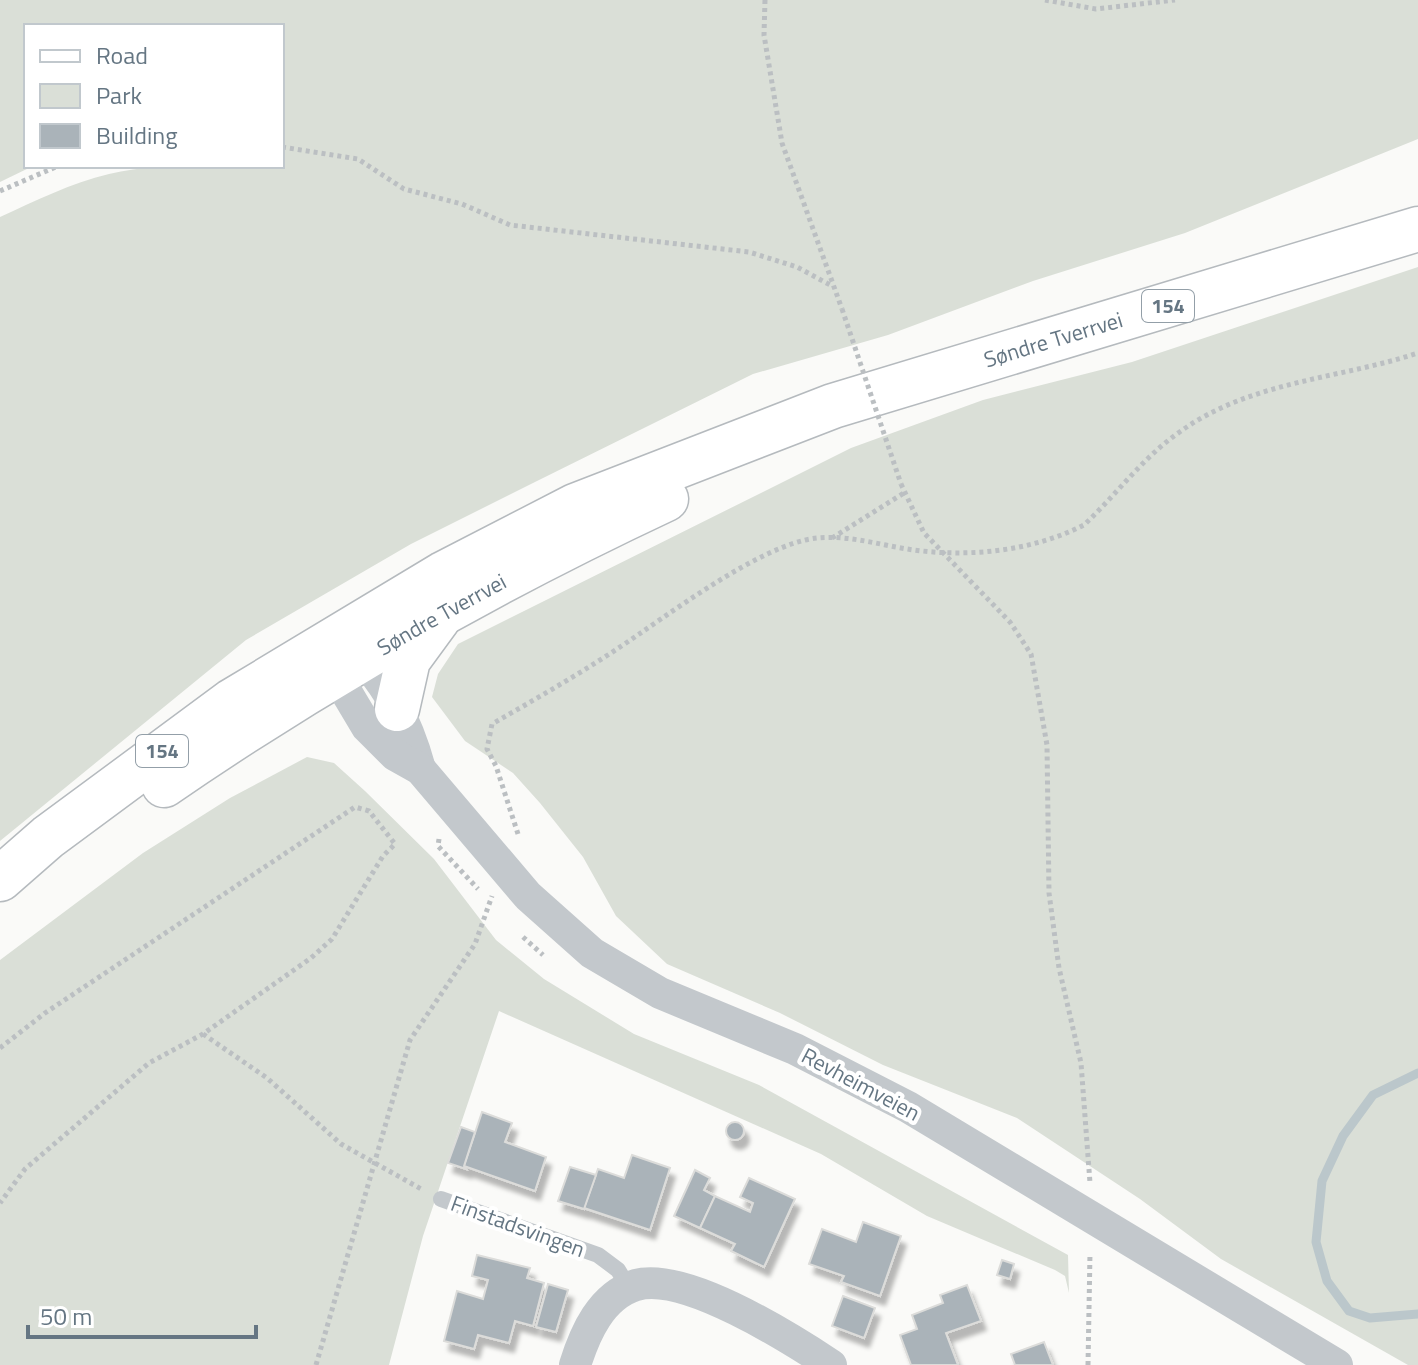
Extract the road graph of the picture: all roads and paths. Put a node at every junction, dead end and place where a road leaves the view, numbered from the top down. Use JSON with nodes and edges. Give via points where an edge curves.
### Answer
{"nodes":[{"id":1,"x":765,"y":0,"type":"edge"},
{"id":2,"x":1045,"y":0,"type":"edge"},
{"id":3,"x":1175,"y":0,"type":"edge"},
{"id":4,"x":284,"y":147,"type":"edge"},
{"id":5,"x":53,"y":168,"type":"edge"},
{"id":6,"x":0,"y":191,"type":"edge"},
{"id":7,"x":1418,"y":229,"type":"edge"},
{"id":8,"x":832,"y":286,"type":"junction"},
{"id":9,"x":1418,"y":353,"type":"edge"},
{"id":10,"x":919,"y":383,"type":"junction"},
{"id":11,"x":904,"y":493,"type":"junction"},
{"id":12,"x":831,"y":538,"type":"junction"},
{"id":13,"x":944,"y":554,"type":"junction"},
{"id":14,"x":444,"y":610,"type":"junction"},
{"id":15,"x":344,"y":657,"type":"junction"},
{"id":16,"x":397,"y":709,"type":"junction"},
{"id":17,"x":420,"y":769,"type":"junction"},
{"id":18,"x":519,"y":839,"type":"dead end"},
{"id":19,"x":0,"y":879,"type":"edge"},
{"id":20,"x":0,"y":906,"type":"edge"},
{"id":21,"x":475,"y":944,"type":"dead end"},
{"id":22,"x":203,"y":1034,"type":"junction"},
{"id":23,"x":0,"y":1048,"type":"edge"},
{"id":24,"x":372,"y":1161,"type":"junction"},
{"id":25,"x":441,"y":1199,"type":"joint"},
{"id":26,"x":0,"y":1203,"type":"edge"},
{"id":27,"x":1092,"y":1217,"type":"junction"},
{"id":28,"x":1090,"y":1254,"type":"dead end"},
{"id":29,"x":629,"y":1288,"type":"junction"},
{"id":30,"x":316,"y":1365,"type":"edge"},
{"id":31,"x":575,"y":1365,"type":"edge"},
{"id":32,"x":831,"y":1365,"type":"edge"},
{"id":33,"x":1088,"y":1365,"type":"edge"},
{"id":34,"x":1337,"y":1365,"type":"edge"}],
"edges":[{"from":1,"to":8,"type":"path","via":[[764,35],[779,131]]},
{"from":2,"to":3,"type":"path","via":[[1096,9]]},
{"from":4,"to":8,"type":"path","via":[[358,159],[404,189],[462,204],[510,225],[749,252],[797,267]]},
{"from":5,"to":6,"type":"path"},
{"from":7,"to":10,"type":"main road","name":"Søndre Tverrvei","number":"154"},
{"from":8,"to":11,"type":"path","bridge":true},
{"from":9,"to":13,"type":"path","via":[[1275,386],[1182,430],[1073,530],[1027,544]]},
{"from":10,"to":14,"type":"main road","name":"Søndre Tverrvei","number":"154","via":[[564,547]]},
{"from":10,"to":15,"type":"main road","name":"Søndre Tverrvei","number":"154","via":[[833,406],[575,506],[443,574]]},
{"from":11,"to":12,"type":"path"},
{"from":11,"to":13,"type":"path","via":[[916,521]]},
{"from":12,"to":13,"type":"path"},
{"from":12,"to":18,"type":"path","via":[[800,542],[759,559],[492,724],[487,749]]},
{"from":13,"to":27,"type":"path","via":[[1020,633],[1038,680],[1051,816],[1049,893],[1085,1089]]},
{"from":14,"to":15,"type":"main road","name":"Søndre Tverrvei","number":"154"},
{"from":14,"to":16,"type":"main road","number":"154","via":[[408,660]]},
{"from":15,"to":16,"type":"street","name":"Revheimveien"},
{"from":15,"to":17,"type":"street","name":"Revheimveien","via":[[367,727],[395,755]]},
{"from":15,"to":19,"type":"main road","name":"Søndre Tverrvei","number":"154","via":[[232,701],[59,828]]},
{"from":15,"to":20,"type":"main road","name":"Søndre Tverrvei","number":"154"},
{"from":16,"to":17,"type":"street","name":"Revheimveien"},
{"from":17,"to":27,"type":"street","name":"Revheimveien","via":[[528,896],[570,936],[615,968],[856,1080]]},
{"from":21,"to":24,"type":"path","via":[[410,1040]]},
{"from":22,"to":23,"type":"path","via":[[332,939],[395,844],[369,811],[355,807],[335,819]]},
{"from":22,"to":24,"type":"path","via":[[267,1078],[341,1144]]},
{"from":22,"to":26,"type":"path","via":[[149,1063],[111,1093],[25,1169]]},
{"from":24,"to":25,"type":"path"},
{"from":24,"to":30,"type":"path"},
{"from":25,"to":29,"type":"lane","name":"Finstadsvingen","via":[[598,1255],[618,1270]]},
{"from":27,"to":34,"type":"street","name":"Revheimveien"},
{"from":28,"to":33,"type":"path"},
{"from":29,"to":31,"type":"street","via":[[596,1316]]},
{"from":29,"to":32,"type":"street","via":[[653,1284],[697,1294]]}]}
